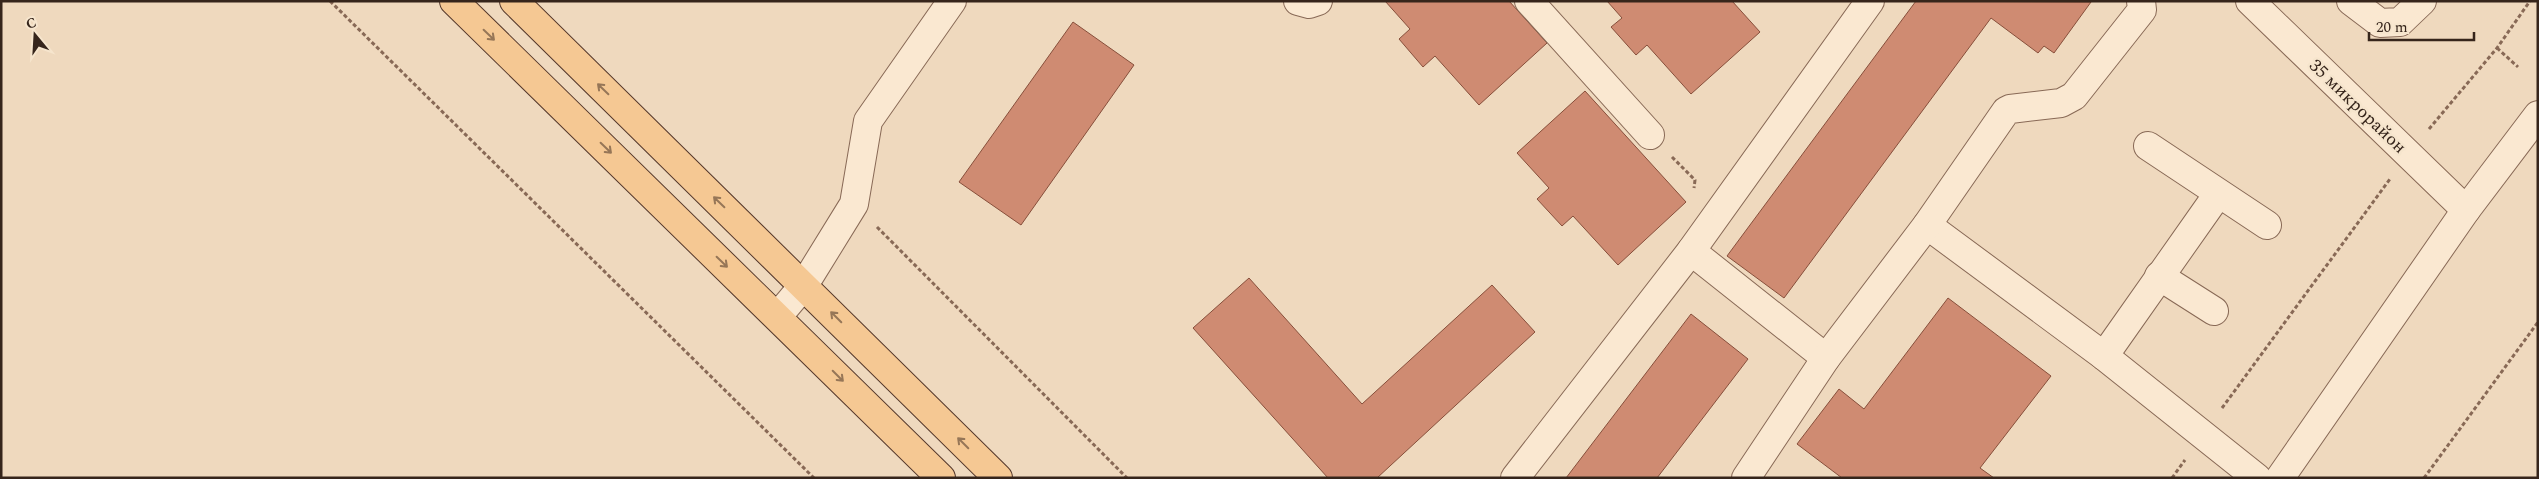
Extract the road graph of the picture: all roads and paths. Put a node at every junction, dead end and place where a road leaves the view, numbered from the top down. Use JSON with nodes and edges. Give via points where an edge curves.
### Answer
{"nodes":[{"id":1,"x":330,"y":1,"type":"edge"},
{"id":2,"x":454,"y":1,"type":"edge"},
{"id":3,"x":514,"y":1,"type":"edge"},
{"id":4,"x":952,"y":1,"type":"edge"},
{"id":5,"x":1298,"y":1,"type":"edge"},
{"id":6,"x":1318,"y":1,"type":"edge"},
{"id":7,"x":1529,"y":1,"type":"edge"},
{"id":8,"x":1870,"y":1,"type":"edge"},
{"id":9,"x":2141,"y":1,"type":"edge"},
{"id":10,"x":2250,"y":1,"type":"edge"},
{"id":11,"x":2351,"y":1,"type":"edge"},
{"id":12,"x":2422,"y":1,"type":"edge"},
{"id":13,"x":2530,"y":1,"type":"edge"},
{"id":14,"x":2496,"y":48,"type":"junction"},
{"id":15,"x":2518,"y":67,"type":"dead end"},
{"id":16,"x":2538,"y":116,"type":"edge"},
{"id":17,"x":1650,"y":135,"type":"joint"},
{"id":18,"x":2148,"y":146,"type":"dead end"},
{"id":19,"x":2408,"y":154,"type":"junction"},
{"id":20,"x":2218,"y":194,"type":"junction"},
{"id":21,"x":1693,"y":198,"type":"dead end"},
{"id":22,"x":854,"y":204,"type":"junction"},
{"id":23,"x":2466,"y":210,"type":"junction"},
{"id":24,"x":1927,"y":225,"type":"junction"},
{"id":25,"x":2267,"y":225,"type":"dead end"},
{"id":26,"x":1691,"y":251,"type":"junction"},
{"id":27,"x":2159,"y":276,"type":"junction"},
{"id":28,"x":804,"y":285,"type":"junction"},
{"id":29,"x":2214,"y":311,"type":"dead end"},
{"id":30,"x":778,"y":316,"type":"junction"},
{"id":31,"x":2538,"y":322,"type":"edge"},
{"id":32,"x":2104,"y":356,"type":"junction"},
{"id":33,"x":1826,"y":358,"type":"junction"},
{"id":34,"x":2203,"y":434,"type":"junction"},
{"id":35,"x":814,"y":478,"type":"edge"},
{"id":36,"x":941,"y":478,"type":"edge"},
{"id":37,"x":998,"y":478,"type":"edge"},
{"id":38,"x":1128,"y":478,"type":"edge"},
{"id":39,"x":1515,"y":478,"type":"edge"},
{"id":40,"x":1746,"y":478,"type":"edge"},
{"id":41,"x":2172,"y":478,"type":"edge"},
{"id":42,"x":2257,"y":478,"type":"edge"},
{"id":43,"x":2280,"y":478,"type":"edge"},
{"id":44,"x":2424,"y":478,"type":"edge"}],
"edges":[{"from":1,"to":35,"type":"path"},
{"from":2,"to":30,"type":"main road","one_way":true},
{"from":28,"to":3,"type":"main road","one_way":true},
{"from":4,"to":22,"type":"street","via":[[868,121]]},
{"from":5,"to":6,"type":"street","via":[[1309,4]]},
{"from":7,"to":17,"type":"street"},
{"from":8,"to":26,"type":"street"},
{"from":9,"to":24,"type":"street","via":[[2142,10],[2074,96],[2061,103],[2006,112]]},
{"from":10,"to":19,"type":"street","name":"35 микрорайон"},
{"from":11,"to":12,"type":"street","via":[[2380,23],[2400,22]]},
{"from":13,"to":14,"type":"path"},
{"from":14,"to":15,"type":"path"},
{"from":14,"to":19,"type":"path"},
{"from":16,"to":23,"type":"street"},
{"from":17,"to":21,"type":"path","via":[[1695,180]]},
{"from":18,"to":20,"type":"street"},
{"from":19,"to":23,"type":"street","name":"35 микрорайон"},
{"from":19,"to":34,"type":"path"},
{"from":20,"to":25,"type":"street"},
{"from":20,"to":27,"type":"street"},
{"from":22,"to":28,"type":"street"},
{"from":22,"to":38,"type":"path"},
{"from":23,"to":43,"type":"street"},
{"from":24,"to":32,"type":"street"},
{"from":24,"to":33,"type":"street"},
{"from":26,"to":33,"type":"street"},
{"from":26,"to":39,"type":"street"},
{"from":27,"to":29,"type":"street"},
{"from":27,"to":32,"type":"street"},
{"from":28,"to":30,"type":"street"},
{"from":37,"to":28,"type":"main road","one_way":true},
{"from":30,"to":36,"type":"main road","one_way":true},
{"from":31,"to":44,"type":"path"},
{"from":32,"to":34,"type":"street"},
{"from":33,"to":40,"type":"street"},
{"from":34,"to":41,"type":"path"},
{"from":34,"to":42,"type":"street"}]}
